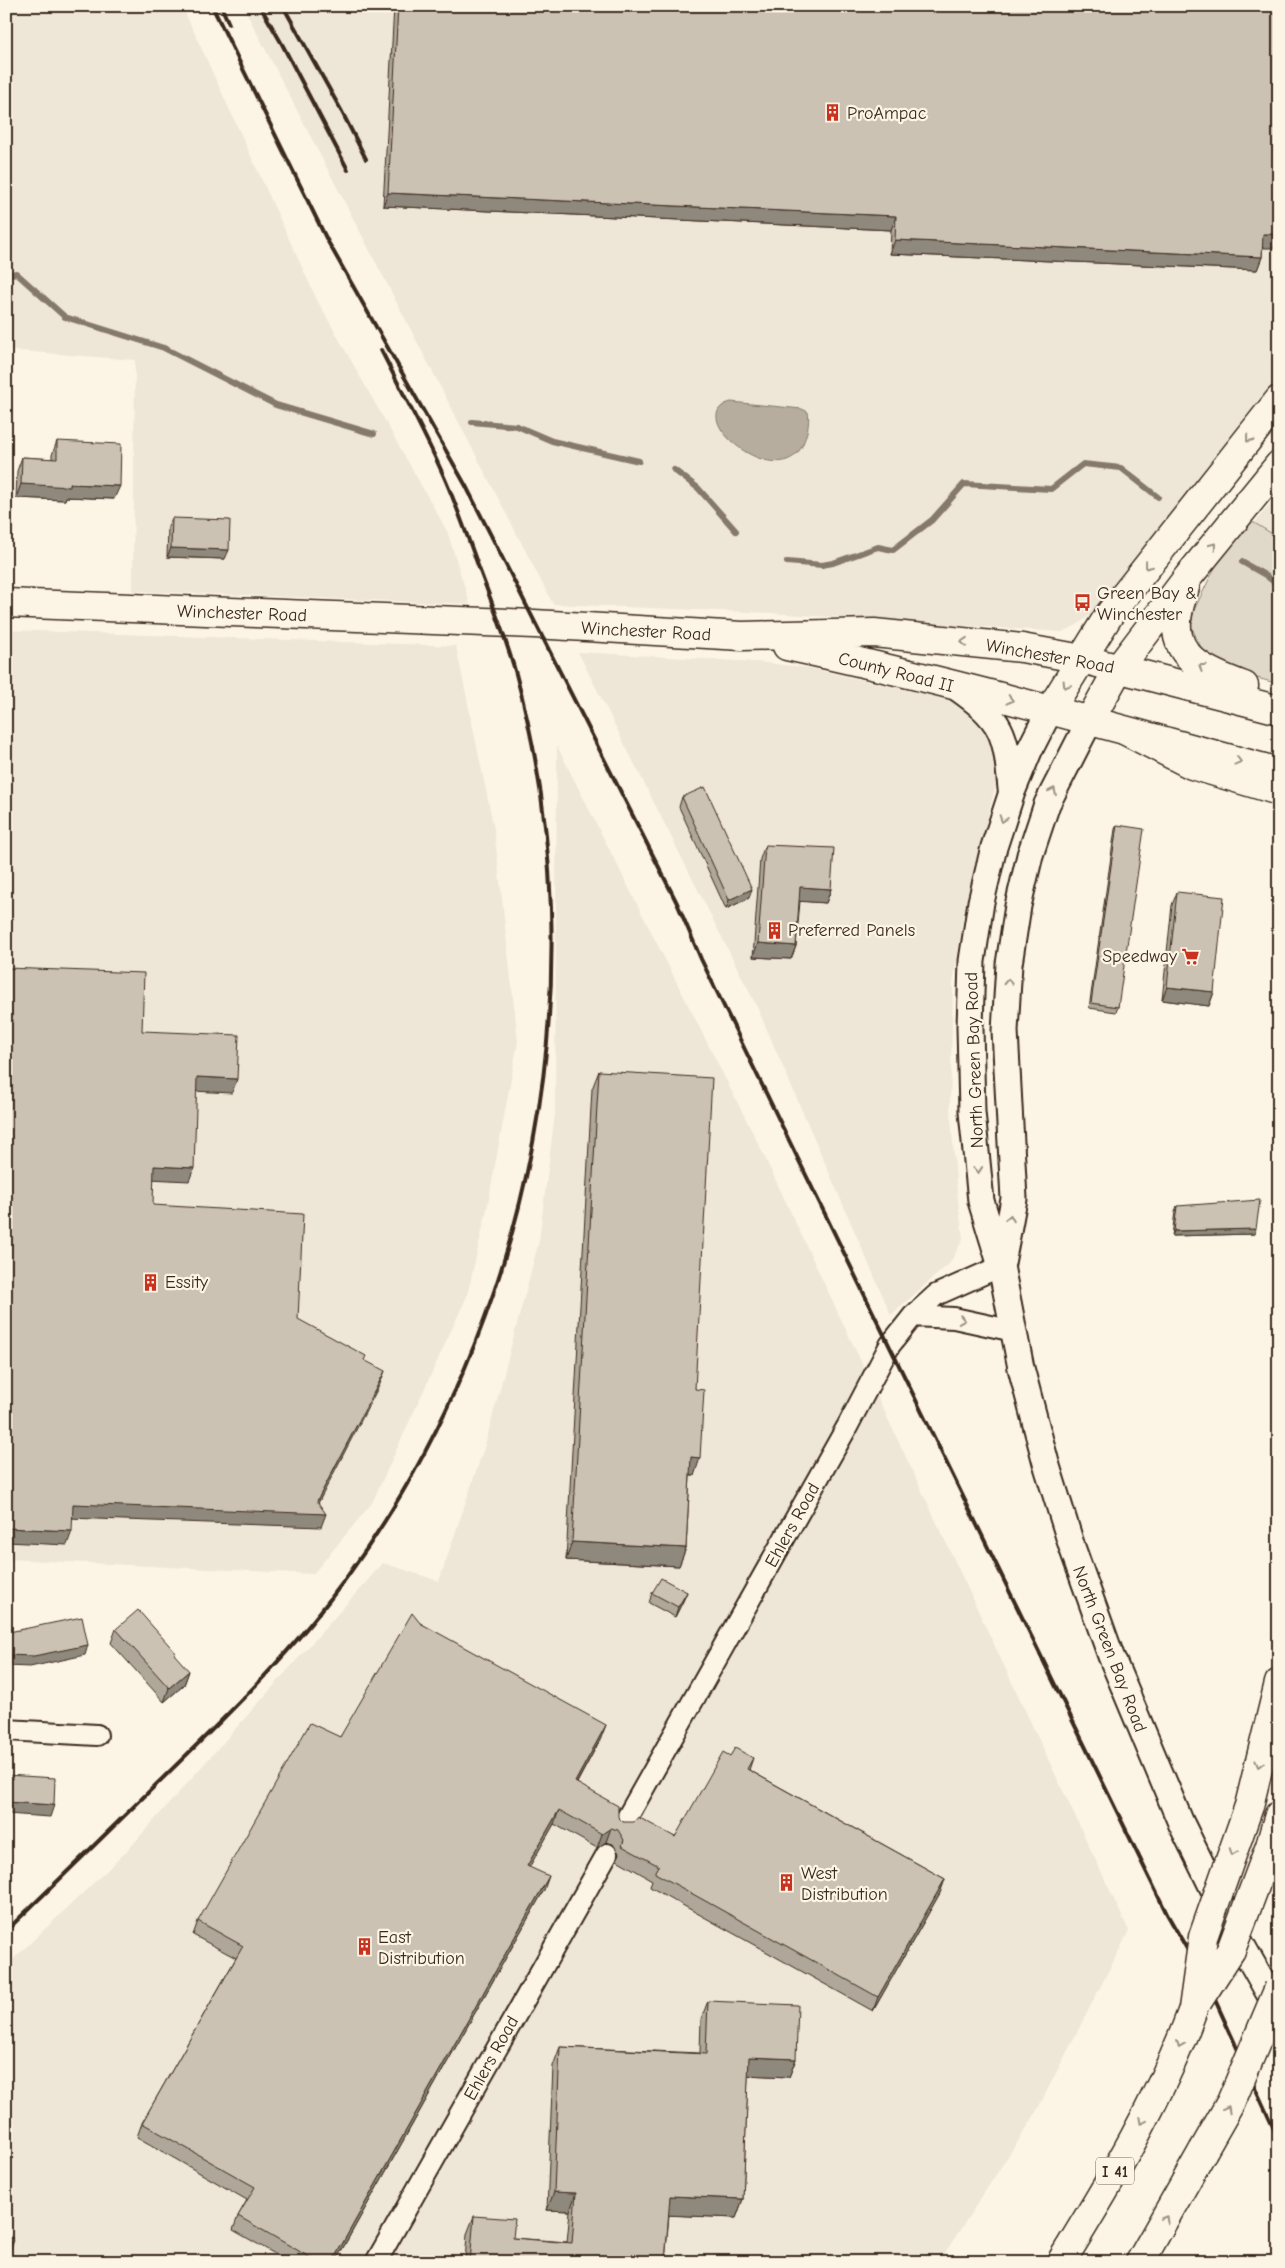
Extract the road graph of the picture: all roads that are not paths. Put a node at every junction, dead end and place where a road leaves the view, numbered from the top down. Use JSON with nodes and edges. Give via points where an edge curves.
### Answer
{"nodes":[{"id":1,"x":1279,"y":400,"type":"edge"},
{"id":2,"x":1279,"y":465,"type":"edge"},
{"id":3,"x":1188,"y":576,"type":"junction"},
{"id":4,"x":6,"y":603,"type":"edge"},
{"id":5,"x":742,"y":636,"type":"junction"},
{"id":6,"x":1082,"y":659,"type":"junction"},
{"id":7,"x":1119,"y":668,"type":"junction"},
{"id":8,"x":956,"y":687,"type":"junction"},
{"id":9,"x":1279,"y":698,"type":"edge"},
{"id":10,"x":1050,"y":710,"type":"junction"},
{"id":11,"x":1279,"y":710,"type":"edge"},
{"id":12,"x":1090,"y":720,"type":"junction"},
{"id":13,"x":1126,"y":731,"type":"junction"},
{"id":14,"x":1279,"y":772,"type":"edge"},
{"id":15,"x":1279,"y":791,"type":"edge"},
{"id":16,"x":1012,"y":792,"type":"junction"},
{"id":17,"x":1001,"y":1266,"type":"junction"},
{"id":18,"x":913,"y":1316,"type":"junction"},
{"id":19,"x":1014,"y":1331,"type":"junction"},
{"id":20,"x":1279,"y":1683,"type":"edge"},
{"id":21,"x":6,"y":1730,"type":"edge"},
{"id":22,"x":97,"y":1735,"type":"dead end"},
{"id":23,"x":1279,"y":1815,"type":"edge"},
{"id":24,"x":623,"y":1825,"type":"edge"},
{"id":25,"x":607,"y":1854,"type":"dead end"},
{"id":26,"x":1279,"y":1988,"type":"edge"},
{"id":27,"x":1193,"y":2009,"type":"junction"},
{"id":28,"x":1279,"y":2011,"type":"edge"},
{"id":29,"x":376,"y":2262,"type":"edge"},
{"id":30,"x":1061,"y":2262,"type":"edge"},
{"id":31,"x":1140,"y":2262,"type":"edge"}],
"edges":[{"from":1,"to":6,"type":"main road","name":"North Green Bay Road","one_way":true,"via":[[1109,615]]},
{"from":3,"to":2,"type":"main road","name":"North Green Bay Road","one_way":true},
{"from":3,"to":7,"type":"main road","name":"North Green Bay Road"},
{"from":9,"to":3,"type":"main road","one_way":true,"via":[[1209,672],[1187,655],[1181,646],[1176,623]]},
{"from":4,"to":5,"type":"main road","name":"Winchester Road","via":[[534,624]]},
{"from":6,"to":5,"type":"main road","name":"Winchester Road","one_way":true,"via":[[1022,648],[874,633]]},
{"from":5,"to":8,"type":"main road","name":"County Road II","via":[[859,661]]},
{"from":6,"to":7,"type":"main road","name":"Winchester Road"},
{"from":6,"to":10,"type":"main road","name":"North Green Bay Road","one_way":true},
{"from":7,"to":11,"type":"main road","name":"Winchester Road"},
{"from":7,"to":12,"type":"main road","name":"North Green Bay Road"},
{"from":8,"to":10,"type":"main road","name":"County Road II","one_way":true},
{"from":8,"to":16,"type":"street","via":[[982,705],[996,720],[1004,736]]},
{"from":10,"to":12,"type":"main road"},
{"from":10,"to":16,"type":"street","name":"North Green Bay Road"},
{"from":12,"to":13,"type":"main road"},
{"from":17,"to":12,"type":"street","name":"North Green Bay Road","one_way":true,"via":[[1014,1199],[1006,1031],[1009,964],[1018,906],[1047,804]]},
{"from":13,"to":14,"type":"main road","one_way":true},
{"from":13,"to":15,"type":"main road","via":[[1192,765]]},
{"from":16,"to":17,"type":"street","name":"North Green Bay Road","one_way":true,"via":[[981,902],[972,961],[970,1027],[972,1112],[981,1201]]},
{"from":17,"to":18,"type":"street","name":"Ehlers Road","via":[[936,1295]]},
{"from":17,"to":19,"type":"street","name":"North Green Bay Road"},
{"from":18,"to":19,"type":"street","one_way":true,"via":[[954,1318]]},
{"from":18,"to":24,"type":"street","name":"Ehlers Road","via":[[890,1346]]},
{"from":19,"to":28,"type":"street","name":"North Green Bay Road","via":[[1046,1463],[1111,1656],[1181,1823],[1235,1933]]},
{"from":20,"to":27,"type":"main road","one_way":true,"bridge":true,"via":[[1249,1806],[1203,1937]]},
{"from":21,"to":22,"type":"street"},
{"from":23,"to":27,"type":"main road","number":"I 41","bridge":true,"via":[[1231,1950]]},
{"from":25,"to":29,"type":"street","name":"Ehlers Road"},
{"from":31,"to":26,"type":"main road","one_way":true,"bridge":true,"via":[[1231,2102]]},
{"from":27,"to":30,"type":"main road","number":"I 41","one_way":true,"via":[[1164,2078],[1100,2199]]}]}
